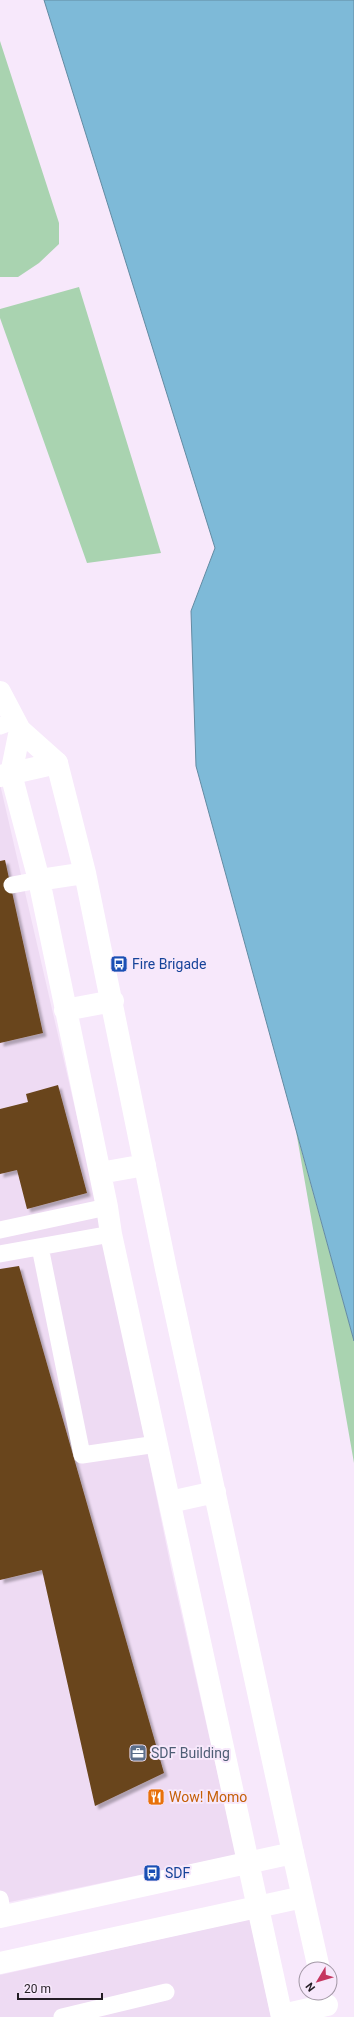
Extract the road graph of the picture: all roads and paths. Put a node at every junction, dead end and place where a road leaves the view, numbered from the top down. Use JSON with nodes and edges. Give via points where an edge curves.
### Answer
{"nodes":[{"id":1,"x":0,"y":692,"type":"edge"},
{"id":2,"x":12,"y":725,"type":"edge"},
{"id":3,"x":57,"y":763,"type":"junction"},
{"id":4,"x":5,"y":775,"type":"edge"},
{"id":5,"x":85,"y":873,"type":"junction"},
{"id":6,"x":39,"y":880,"type":"junction"},
{"id":7,"x":12,"y":885,"type":"dead end"},
{"id":8,"x":112,"y":1001,"type":"junction"},
{"id":9,"x":66,"y":1010,"type":"junction"},
{"id":10,"x":145,"y":1165,"type":"junction"},
{"id":11,"x":100,"y":1173,"type":"junction"},
{"id":12,"x":107,"y":1207,"type":"junction"},
{"id":13,"x":0,"y":1230,"type":"edge"},
{"id":14,"x":111,"y":1234,"type":"junction"},
{"id":15,"x":40,"y":1246,"type":"junction"},
{"id":16,"x":0,"y":1254,"type":"edge"},
{"id":17,"x":157,"y":1444,"type":"junction"},
{"id":18,"x":215,"y":1492,"type":"junction"},
{"id":19,"x":170,"y":1502,"type":"junction"},
{"id":20,"x":293,"y":1853,"type":"junction"},
{"id":21,"x":248,"y":1862,"type":"junction"},
{"id":22,"x":303,"y":1897,"type":"junction"},
{"id":23,"x":258,"y":1906,"type":"junction"},
{"id":24,"x":1,"y":1911,"type":"edge"},
{"id":25,"x":317,"y":1961,"type":"edge"},
{"id":26,"x":0,"y":1963,"type":"edge"},
{"id":27,"x":166,"y":1992,"type":"dead end"},
{"id":28,"x":327,"y":2005,"type":"edge"},
{"id":29,"x":282,"y":2016,"type":"edge"},
{"id":30,"x":62,"y":2017,"type":"edge"}],
"edges":[{"from":1,"to":2,"type":"street"},
{"from":2,"to":3,"type":"street"},
{"from":2,"to":4,"type":"street"},
{"from":3,"to":4,"type":"street"},
{"from":3,"to":5,"type":"street"},
{"from":4,"to":6,"type":"street"},
{"from":5,"to":6,"type":"street"},
{"from":5,"to":8,"type":"street"},
{"from":6,"to":7,"type":"lane"},
{"from":6,"to":9,"type":"street"},
{"from":8,"to":9,"type":"street"},
{"from":8,"to":10,"type":"street"},
{"from":9,"to":11,"type":"street"},
{"from":10,"to":11,"type":"street"},
{"from":10,"to":18,"type":"street"},
{"from":11,"to":12,"type":"street"},
{"from":12,"to":13,"type":"lane"},
{"from":12,"to":14,"type":"street"},
{"from":14,"to":15,"type":"lane"},
{"from":14,"to":17,"type":"street"},
{"from":15,"to":16,"type":"lane"},
{"from":15,"to":17,"type":"lane","via":[[82,1455]]},
{"from":17,"to":19,"type":"street"},
{"from":18,"to":19,"type":"street"},
{"from":18,"to":20,"type":"street"},
{"from":19,"to":21,"type":"street"},
{"from":20,"to":21,"type":"street"},
{"from":20,"to":22,"type":"street"},
{"from":21,"to":23,"type":"street"},
{"from":21,"to":24,"type":"street"},
{"from":22,"to":23,"type":"street"},
{"from":22,"to":25,"type":"street"},
{"from":23,"to":26,"type":"street"},
{"from":23,"to":29,"type":"street"},
{"from":27,"to":30,"type":"lane"},
{"from":28,"to":29,"type":"street"}]}
